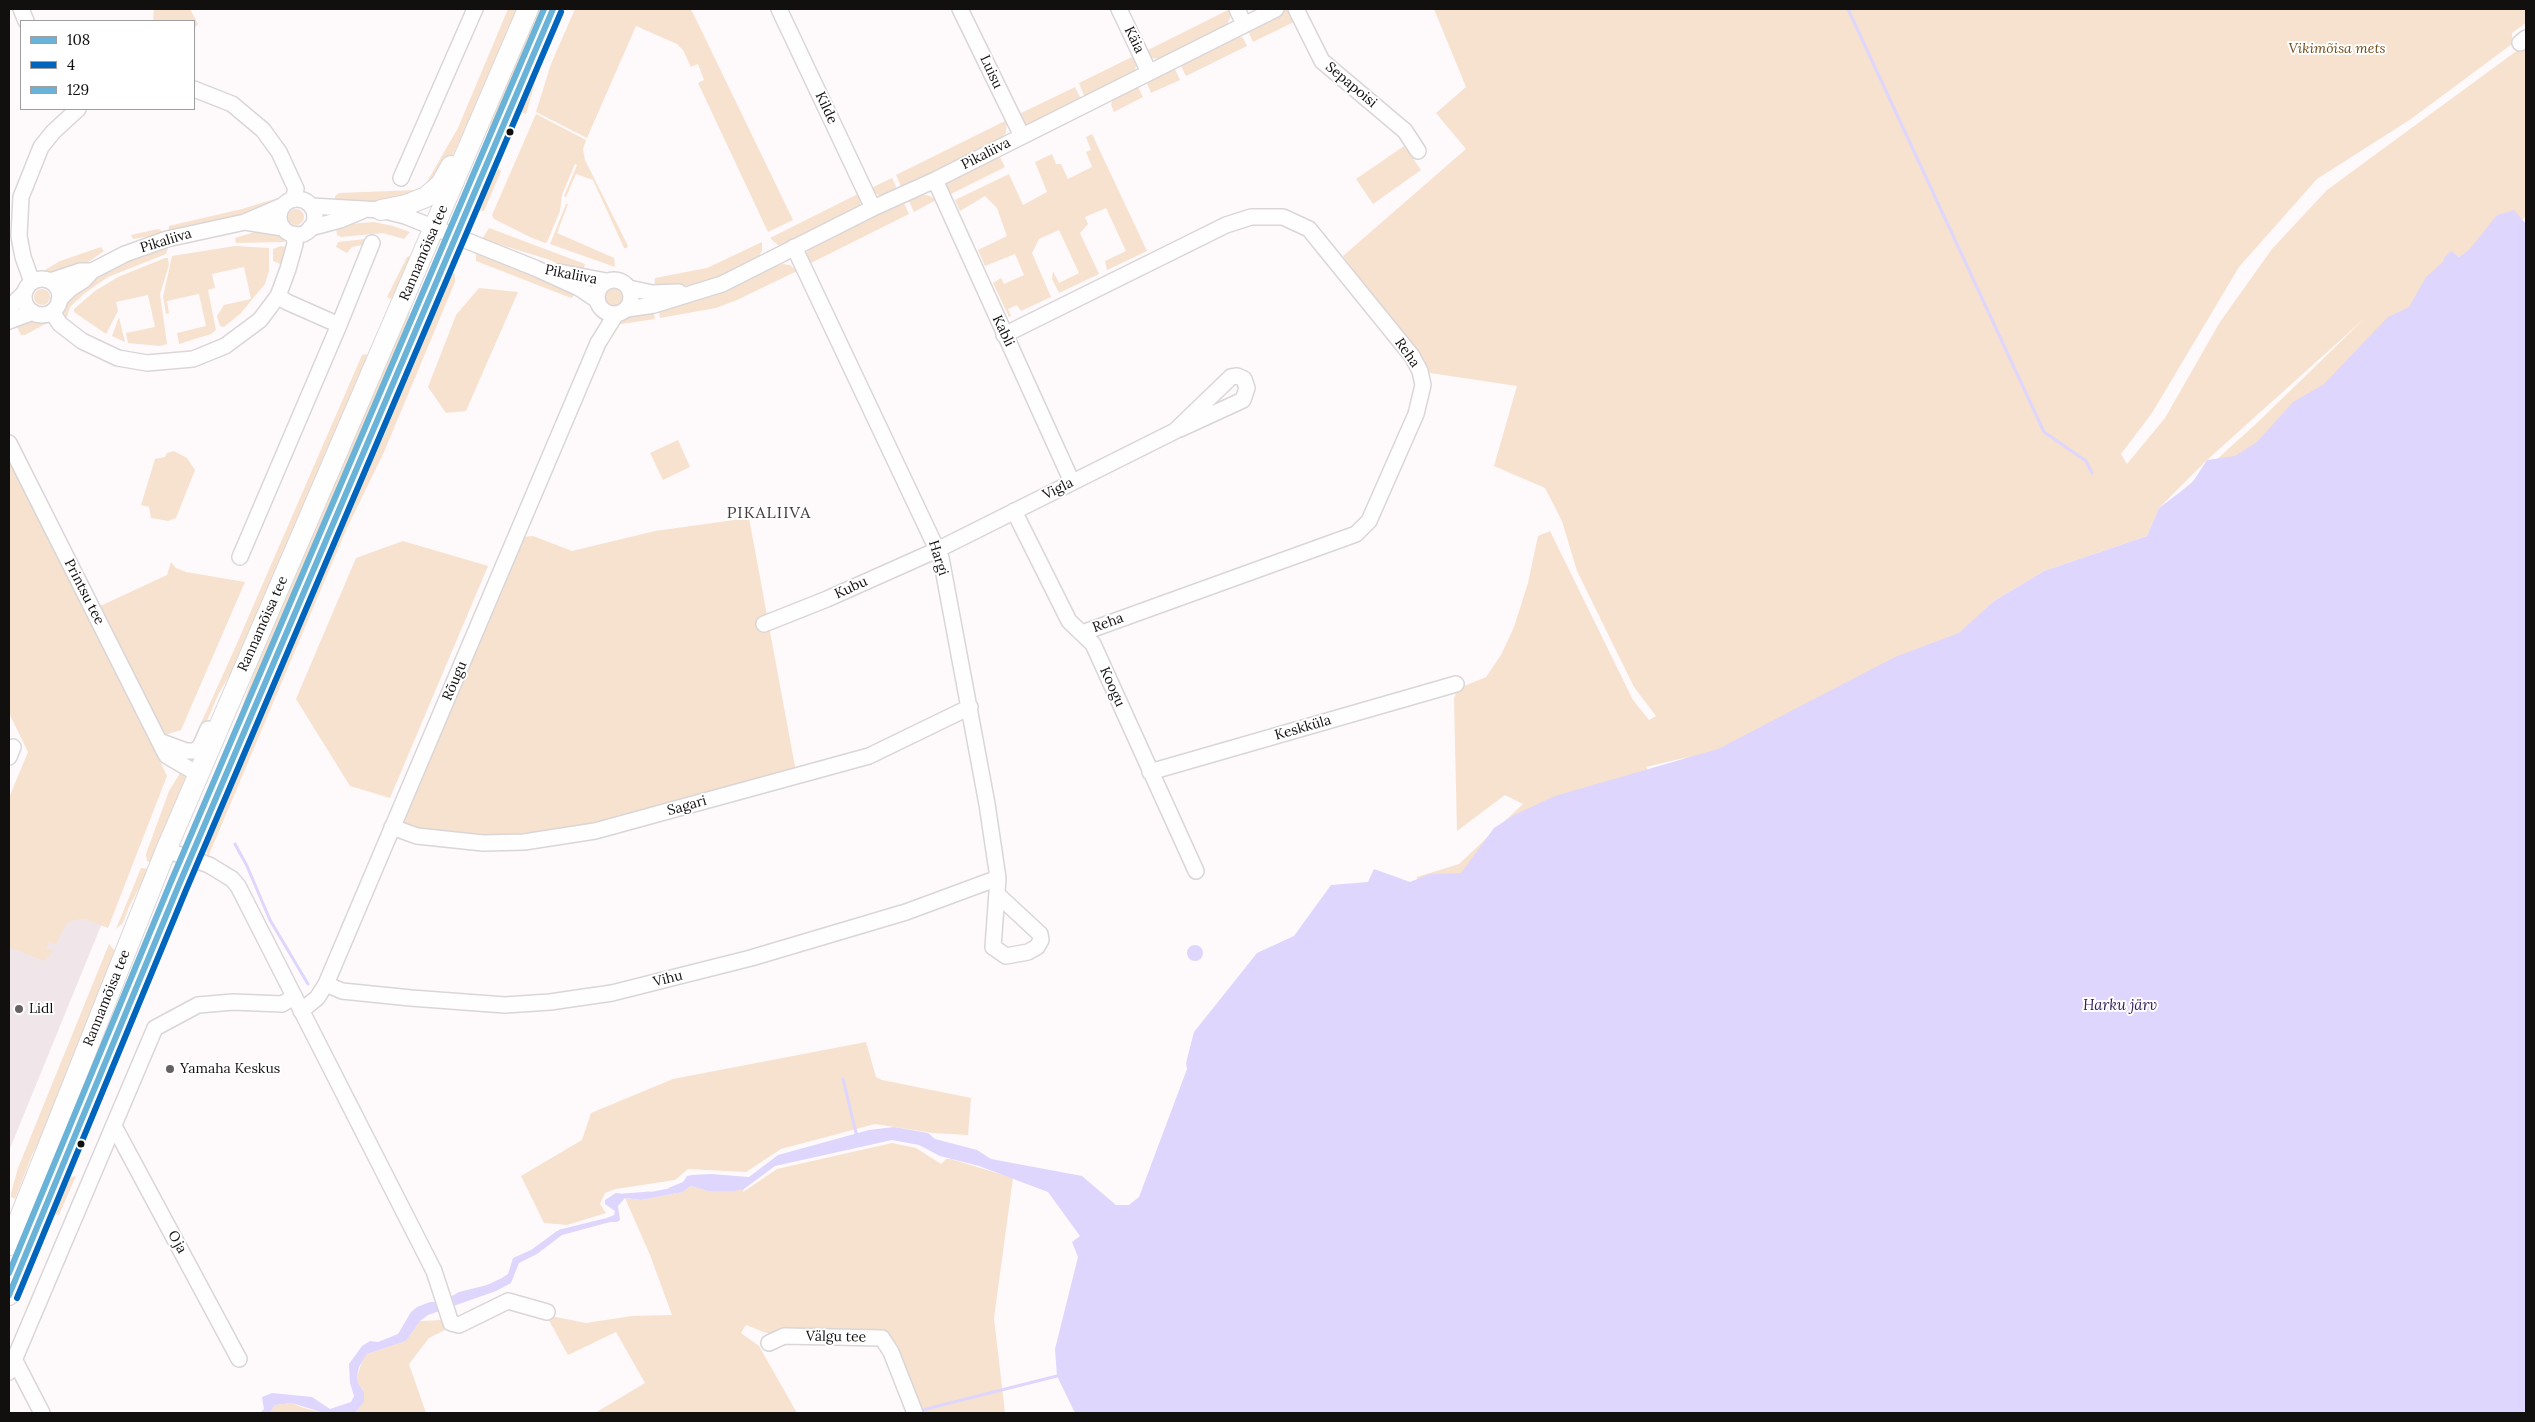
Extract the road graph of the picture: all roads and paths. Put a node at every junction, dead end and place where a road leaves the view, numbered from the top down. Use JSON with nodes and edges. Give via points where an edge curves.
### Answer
{"nodes":[{"id":1,"x":474,"y":9,"type":"edge"},
{"id":2,"x":528,"y":9,"type":"edge"},
{"id":3,"x":553,"y":9,"type":"edge"},
{"id":4,"x":779,"y":9,"type":"edge"},
{"id":5,"x":960,"y":9,"type":"edge"},
{"id":6,"x":1119,"y":9,"type":"edge"},
{"id":7,"x":1237,"y":9,"type":"edge"},
{"id":8,"x":1276,"y":9,"type":"edge"},
{"id":9,"x":1296,"y":9,"type":"edge"},
{"id":10,"x":1244,"y":24,"type":"junction"},
{"id":11,"x":1149,"y":72,"type":"junction"},
{"id":12,"x":195,"y":89,"type":"edge"},
{"id":13,"x":77,"y":110,"type":"edge"},
{"id":14,"x":1022,"y":136,"type":"junction"},
{"id":15,"x":473,"y":138,"type":"junction"},
{"id":16,"x":1418,"y":151,"type":"dead end"},
{"id":17,"x":401,"y":178,"type":"dead end"},
{"id":18,"x":935,"y":180,"type":"junction"},
{"id":19,"x":288,"y":203,"type":"junction"},
{"id":20,"x":311,"y":206,"type":"junction"},
{"id":21,"x":873,"y":208,"type":"junction"},
{"id":22,"x":373,"y":210,"type":"junction"},
{"id":23,"x":244,"y":222,"type":"junction"},
{"id":24,"x":310,"y":228,"type":"junction"},
{"id":25,"x":435,"y":229,"type":"junction"},
{"id":26,"x":288,"y":231,"type":"junction"},
{"id":27,"x":455,"y":236,"type":"junction"},
{"id":28,"x":372,"y":243,"type":"dead end"},
{"id":29,"x":794,"y":247,"type":"junction"},
{"id":30,"x":535,"y":268,"type":"junction"},
{"id":31,"x":92,"y":271,"type":"junction"},
{"id":32,"x":50,"y":281,"type":"junction"},
{"id":33,"x":606,"y":282,"type":"junction"},
{"id":34,"x":28,"y":287,"type":"junction"},
{"id":35,"x":629,"y":288,"type":"junction"},
{"id":36,"x":693,"y":292,"type":"junction"},
{"id":37,"x":278,"y":296,"type":"junction"},
{"id":38,"x":599,"y":304,"type":"junction"},
{"id":39,"x":56,"y":306,"type":"junction"},
{"id":40,"x":9,"y":308,"type":"edge"},
{"id":41,"x":33,"y":312,"type":"junction"},
{"id":42,"x":622,"y":312,"type":"junction"},
{"id":43,"x":9,"y":321,"type":"edge"},
{"id":44,"x":339,"y":325,"type":"junction"},
{"id":45,"x":1004,"y":335,"type":"junction"},
{"id":46,"x":598,"y":343,"type":"junction"},
{"id":47,"x":1180,"y":429,"type":"dead end"},
{"id":48,"x":9,"y":443,"type":"edge"},
{"id":49,"x":1072,"y":482,"type":"junction"},
{"id":50,"x":1014,"y":511,"type":"junction"},
{"id":51,"x":937,"y":550,"type":"junction"},
{"id":52,"x":240,"y":558,"type":"dead end"},
{"id":53,"x":764,"y":624,"type":"dead end"},
{"id":54,"x":1082,"y":633,"type":"junction"},
{"id":55,"x":245,"y":664,"type":"junction"},
{"id":56,"x":1456,"y":684,"type":"dead end"},
{"id":57,"x":970,"y":707,"type":"junction"},
{"id":58,"x":225,"y":711,"type":"junction"},
{"id":59,"x":159,"y":741,"type":"junction"},
{"id":60,"x":1150,"y":772,"type":"junction"},
{"id":61,"x":198,"y":774,"type":"junction"},
{"id":62,"x":392,"y":827,"type":"junction"},
{"id":63,"x":166,"y":850,"type":"junction"},
{"id":64,"x":190,"y":858,"type":"junction"},
{"id":65,"x":1196,"y":872,"type":"dead end"},
{"id":66,"x":998,"y":878,"type":"junction"},
{"id":67,"x":998,"y":895,"type":"dead end"},
{"id":68,"x":326,"y":984,"type":"junction"},
{"id":69,"x":294,"y":997,"type":"junction"},
{"id":70,"x":301,"y":1011,"type":"junction"},
{"id":71,"x":114,"y":1126,"type":"junction"},
{"id":72,"x":16,"y":1236,"type":"edge"},
{"id":73,"x":9,"y":1295,"type":"edge"},
{"id":74,"x":547,"y":1312,"type":"dead end"},
{"id":75,"x":769,"y":1343,"type":"dead end"},
{"id":76,"x":239,"y":1359,"type":"dead end"},
{"id":77,"x":11,"y":1366,"type":"edge"},
{"id":78,"x":42,"y":1413,"type":"edge"},
{"id":79,"x":915,"y":1413,"type":"edge"}],
"edges":[{"from":1,"to":17,"type":"street"},
{"from":2,"to":15,"type":"main road","name":"Rannamõisa tee"},
{"from":3,"to":27,"type":"main road","name":"Rannamõisa tee"},
{"from":4,"to":21,"type":"street","name":"Kilde"},
{"from":5,"to":14,"type":"street","name":"Luisu"},
{"from":6,"to":11,"type":"street","name":"Käia"},
{"from":7,"to":10,"type":"street"},
{"from":8,"to":10,"type":"street","name":"Pikaliiva"},
{"from":9,"to":16,"type":"street","name":"Sepapoisi","via":[[1322,61],[1405,131]]},
{"from":10,"to":11,"type":"street","name":"Pikaliiva"},
{"from":11,"to":14,"type":"street","name":"Pikaliiva"},
{"from":12,"to":19,"type":"street","via":[[232,104],[263,130],[279,152],[296,189]]},
{"from":13,"to":34,"type":"street","via":[[41,148],[21,197],[19,236]]},
{"from":14,"to":18,"type":"street","name":"Pikaliiva"},
{"from":15,"to":22,"type":"main road","via":[[461,146],[448,174],[435,191],[406,205]]},
{"from":15,"to":25,"type":"main road","name":"Rannamõisa tee"},
{"from":18,"to":21,"type":"street","name":"Pikaliiva"},
{"from":18,"to":45,"type":"street","name":"Kabli"},
{"from":19,"to":20,"type":"street","via":[[303,200]]},
{"from":19,"to":23,"type":"street"},
{"from":19,"to":26,"type":"street","via":[[279,218]]},
{"from":20,"to":22,"type":"street","name":"Pikaliiva"},
{"from":20,"to":24,"type":"street","via":[[315,217]]},
{"from":21,"to":29,"type":"street","name":"Pikaliiva"},
{"from":22,"to":24,"type":"street"},
{"from":22,"to":25,"type":"street","name":"Pikaliiva","via":[[405,216]]},
{"from":23,"to":26,"type":"street"},
{"from":23,"to":31,"type":"street","name":"Pikaliiva","via":[[168,239]]},
{"from":24,"to":26,"type":"street","via":[[303,234]]},
{"from":25,"to":27,"type":"street","name":"Pikaliiva"},
{"from":25,"to":55,"type":"main road","name":"Rannamõisa tee"},
{"from":26,"to":37,"type":"street","via":[[295,244]]},
{"from":27,"to":30,"type":"street","name":"Pikaliiva"},
{"from":27,"to":64,"type":"main road","name":"Rannamõisa tee"},
{"from":28,"to":44,"type":"street"},
{"from":29,"to":36,"type":"street","name":"Pikaliiva","via":[[722,284]]},
{"from":29,"to":51,"type":"street","name":"Hargi"},
{"from":30,"to":33,"type":"street","name":"Pikaliiva"},
{"from":30,"to":38,"type":"street","name":"Pikaliiva","via":[[579,288]]},
{"from":31,"to":32,"type":"street","via":[[80,271]]},
{"from":31,"to":39,"type":"street"},
{"from":32,"to":34,"type":"street","via":[[41,279]]},
{"from":32,"to":39,"type":"street","via":[[58,289]]},
{"from":33,"to":35,"type":"street","name":"Pikaliiva","via":[[618,280]]},
{"from":33,"to":38,"type":"street","name":"Pikaliiva","via":[[599,289]]},
{"from":34,"to":40,"type":"street"},
{"from":34,"to":41,"type":"street","via":[[25,304]]},
{"from":35,"to":36,"type":"street","name":"Pikaliiva","via":[[652,293]]},
{"from":35,"to":42,"type":"street","via":[[632,299]]},
{"from":36,"to":42,"type":"street","name":"Pikaliiva"},
{"from":37,"to":39,"type":"street","via":[[260,320],[225,346],[193,359],[173,362],[128,360],[98,350],[60,324]]},
{"from":37,"to":44,"type":"street"},
{"from":38,"to":42,"type":"street","name":"Pikaliiva"},
{"from":38,"to":46,"type":"street","name":"Rõugu"},
{"from":39,"to":41,"type":"street","via":[[43,315]]},
{"from":41,"to":43,"type":"street"},
{"from":42,"to":46,"type":"street","name":"Rõugu"},
{"from":44,"to":52,"type":"street"},
{"from":45,"to":49,"type":"street","name":"Kabli"},
{"from":45,"to":54,"type":"street","name":"Reha","via":[[1226,225],[1251,217],[1283,217],[1309,229],[1412,356],[1420,371],[1423,385],[1416,414],[1369,522],[1356,534]]},
{"from":46,"to":62,"type":"street","name":"Rõugu"},
{"from":47,"to":49,"type":"street","name":"Vigla"},
{"from":48,"to":59,"type":"street","name":"Printsu tee"},
{"from":49,"to":50,"type":"street","name":"Vigla"},
{"from":50,"to":51,"type":"street","name":"Vigla"},
{"from":50,"to":54,"type":"street","name":"Koogu","via":[[1069,621]]},
{"from":51,"to":53,"type":"street","name":"Kubu"},
{"from":51,"to":57,"type":"street","name":"Hargi"},
{"from":54,"to":60,"type":"street","name":"Koogu","via":[[1093,644]]},
{"from":55,"to":58,"type":"main road","name":"Rannamõisa tee"},
{"from":55,"to":64,"type":"main road","via":[[242,696],[222,752],[185,835],[185,850]]},
{"from":56,"to":60,"type":"street","name":"Keskküla"},
{"from":57,"to":62,"type":"street","name":"Sagari","via":[[869,756],[595,832],[524,842],[483,843],[417,836]]},
{"from":57,"to":66,"type":"street","name":"Hargi"},
{"from":58,"to":59,"type":"street","via":[[212,718],[200,747],[194,751]]},
{"from":58,"to":61,"type":"main road","name":"Rannamõisa tee"},
{"from":59,"to":61,"type":"street","name":"Printsu tee","via":[[167,756]]},
{"from":60,"to":65,"type":"street","name":"Koogu"},
{"from":61,"to":63,"type":"main road","name":"Rannamõisa tee"},
{"from":62,"to":68,"type":"street","name":"Rõugu"},
{"from":63,"to":64,"type":"street"},
{"from":63,"to":72,"type":"main road","name":"Rannamõisa tee"},
{"from":64,"to":69,"type":"street","via":[[214,868],[238,886]]},
{"from":64,"to":72,"type":"main road","name":"Rannamõisa tee"},
{"from":66,"to":67,"type":"street","name":"Hargi"},
{"from":66,"to":68,"type":"street","name":"Vihu","via":[[906,912],[751,958],[612,993],[505,1005],[372,994]]},
{"from":68,"to":70,"type":"street","name":"Rõugu","via":[[317,998]]},
{"from":69,"to":70,"type":"street"},
{"from":69,"to":71,"type":"street","via":[[282,1004],[233,1002],[198,1005],[155,1028]]},
{"from":70,"to":74,"type":"street","via":[[434,1271],[451,1323],[459,1325],[508,1301]]},
{"from":71,"to":76,"type":"street","name":"Oja"},
{"from":71,"to":77,"type":"street"},
{"from":72,"to":73,"type":"main road","name":"Rannamõisa tee"},
{"from":75,"to":79,"type":"street","name":"Välgu tee","via":[[784,1336],[882,1338],[891,1352]]},
{"from":77,"to":78,"type":"street"}]}
